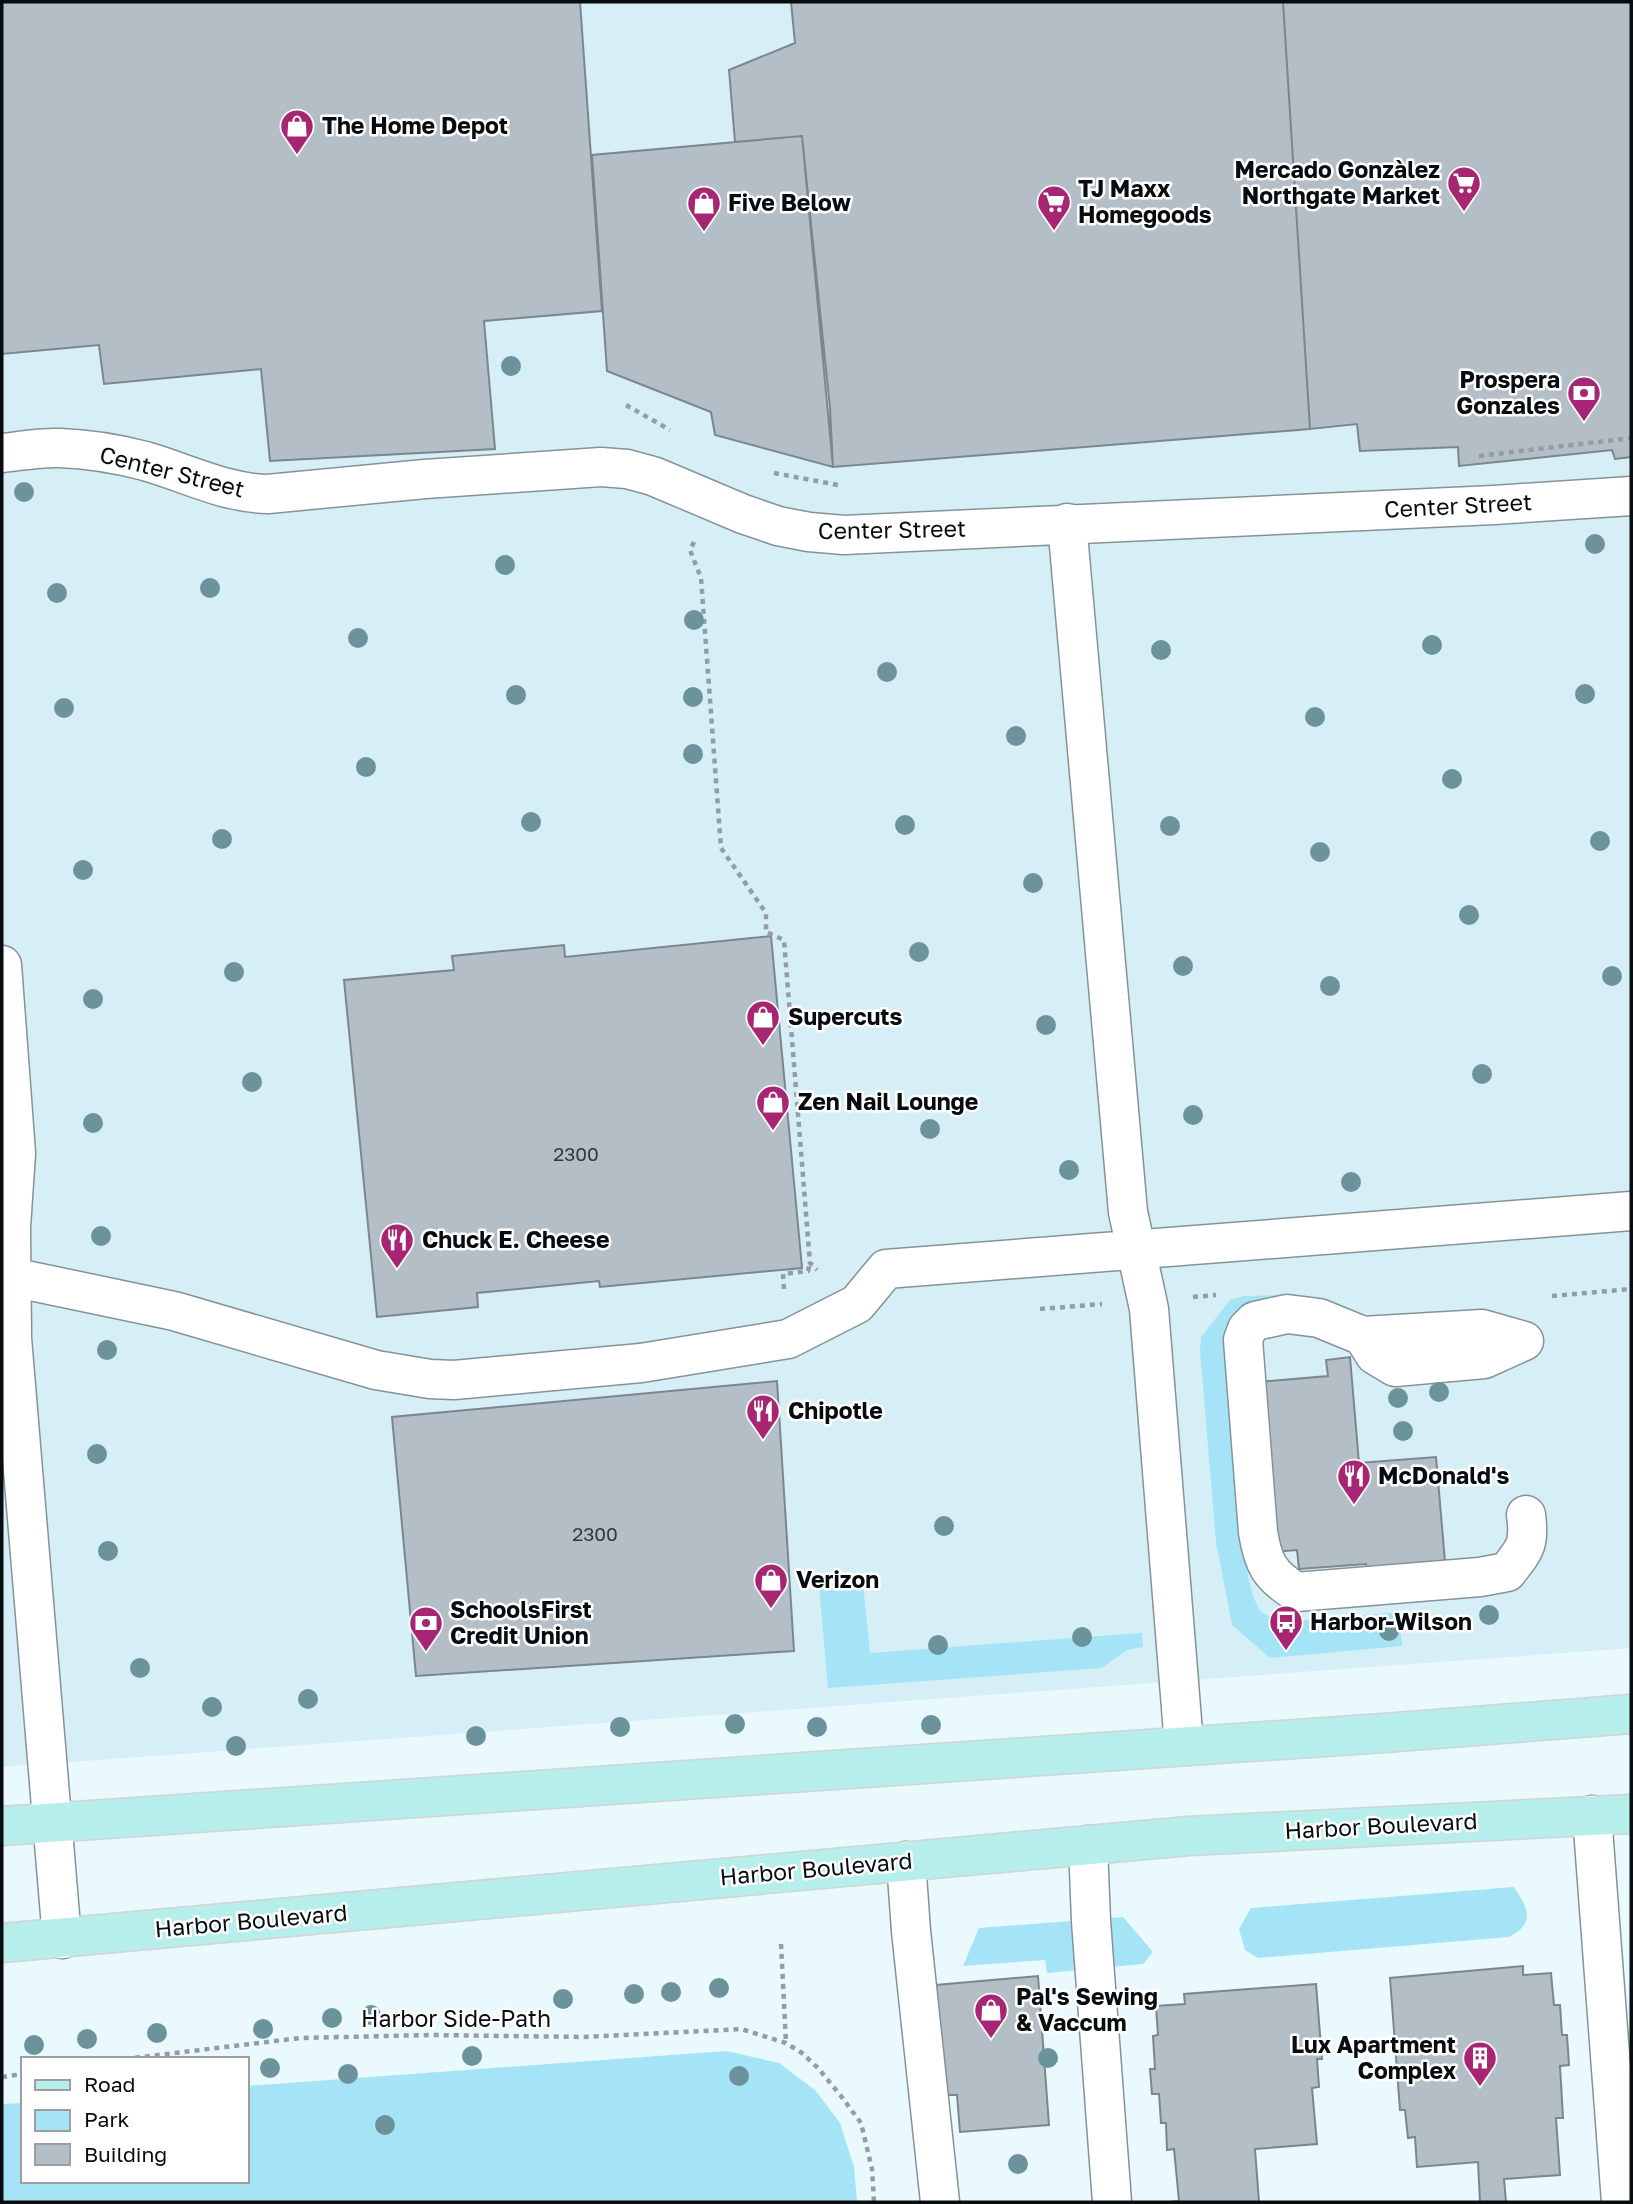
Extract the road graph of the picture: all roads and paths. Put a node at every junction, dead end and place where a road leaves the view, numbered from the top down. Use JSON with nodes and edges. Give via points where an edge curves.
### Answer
{"nodes":[{"id":1,"x":626,"y":405,"type":"dead end"},
{"id":2,"x":674,"y":433,"type":"dead end"},
{"id":3,"x":1631,"y":438,"type":"edge"},
{"id":4,"x":2,"y":453,"type":"edge"},
{"id":5,"x":1469,"y":457,"type":"dead end"},
{"id":6,"x":766,"y":471,"type":"dead end"},
{"id":7,"x":847,"y":487,"type":"dead end"},
{"id":8,"x":1631,"y":496,"type":"edge"},
{"id":9,"x":1068,"y":523,"type":"junction"},
{"id":10,"x":699,"y":531,"type":"dead end"},
{"id":11,"x":2,"y":965,"type":"edge"},
{"id":12,"x":1631,"y":1210,"type":"edge"},
{"id":13,"x":1136,"y":1249,"type":"junction"},
{"id":14,"x":810,"y":1263,"type":"junction"},
{"id":15,"x":817,"y":1270,"type":"dead end"},
{"id":16,"x":6,"y":1276,"type":"edge"},
{"id":17,"x":1631,"y":1289,"type":"edge"},
{"id":18,"x":1220,"y":1294,"type":"dead end"},
{"id":19,"x":785,"y":1296,"type":"dead end"},
{"id":20,"x":1552,"y":1296,"type":"dead end"},
{"id":21,"x":1181,"y":1298,"type":"dead end"},
{"id":22,"x":1107,"y":1303,"type":"dead end"},
{"id":23,"x":1040,"y":1310,"type":"dead end"},
{"id":24,"x":1524,"y":1341,"type":"dead end"},
{"id":25,"x":1526,"y":1516,"type":"dead end"},
{"id":26,"x":1631,"y":1714,"type":"edge"},
{"id":27,"x":1184,"y":1745,"type":"junction"},
{"id":28,"x":1631,"y":1814,"type":"edge"},
{"id":29,"x":1592,"y":1815,"type":"junction"},
{"id":30,"x":51,"y":1821,"type":"junction"},
{"id":31,"x":2,"y":1826,"type":"edge"},
{"id":32,"x":1088,"y":1845,"type":"junction"},
{"id":33,"x":906,"y":1861,"type":"junction"},
{"id":34,"x":62,"y":1938,"type":"junction"},
{"id":35,"x":2,"y":1943,"type":"edge"},
{"id":36,"x":781,"y":1944,"type":"dead end"},
{"id":37,"x":786,"y":2043,"type":"junction"},
{"id":38,"x":142,"y":2057,"type":"edge"},
{"id":39,"x":21,"y":2074,"type":"edge"},
{"id":40,"x":2,"y":2077,"type":"edge"},
{"id":41,"x":874,"y":2202,"type":"edge"},
{"id":42,"x":940,"y":2202,"type":"edge"},
{"id":43,"x":1112,"y":2202,"type":"edge"},
{"id":44,"x":1621,"y":2202,"type":"edge"}],
"edges":[{"from":1,"to":2,"type":"path"},
{"from":3,"to":5,"type":"path"},
{"from":4,"to":9,"type":"lane","name":"Center Street","via":[[60,447],[116,455],[223,488],[257,493],[567,468],[627,469],[778,526],[845,535]]},
{"from":6,"to":7,"type":"path"},
{"from":8,"to":9,"type":"lane","name":"Center Street"},
{"from":9,"to":13,"type":"lane","via":[[1128,1212]]},
{"from":10,"to":14,"type":"path","via":[[690,550],[701,578],[721,848],[766,913],[766,932],[784,940]]},
{"from":11,"to":16,"type":"lane","via":[[16,1153]]},
{"from":12,"to":13,"type":"lane"},
{"from":13,"to":16,"type":"lane","via":[[886,1269],[857,1304],[788,1339],[641,1363],[454,1380],[376,1370],[174,1311]]},
{"from":13,"to":27,"type":"lane","via":[[1149,1309]]},
{"from":14,"to":15,"type":"path"},
{"from":14,"to":19,"type":"path","via":[[808,1271],[783,1274]]},
{"from":16,"to":30,"type":"lane"},
{"from":17,"to":20,"type":"path"},
{"from":18,"to":21,"type":"path"},
{"from":22,"to":23,"type":"path"},
{"from":24,"to":25,"type":"lane","via":[[1482,1329],[1363,1336],[1320,1318],[1287,1314],[1255,1321],[1243,1340],[1262,1555],[1277,1580],[1296,1592],[1507,1572],[1525,1549]]},
{"from":26,"to":27,"type":"main road"},
{"from":27,"to":30,"type":"main road"},
{"from":28,"to":29,"type":"main road","name":"Harbor Boulevard"},
{"from":29,"to":32,"type":"main road","name":"Harbor Boulevard"},
{"from":29,"to":44,"type":"lane"},
{"from":30,"to":31,"type":"main road"},
{"from":30,"to":34,"type":"lane"},
{"from":32,"to":33,"type":"main road","name":"Harbor Boulevard"},
{"from":32,"to":43,"type":"lane"},
{"from":33,"to":34,"type":"main road","name":"Harbor Boulevard"},
{"from":33,"to":42,"type":"lane"},
{"from":34,"to":35,"type":"main road","name":"Harbor Boulevard"},
{"from":36,"to":37,"type":"path"},
{"from":37,"to":38,"type":"path","name":"Harbor Side-Path","via":[[741,2029],[584,2037],[430,2035],[300,2038]]},
{"from":37,"to":41,"type":"path","via":[[818,2068],[861,2123]]},
{"from":39,"to":40,"type":"path"}]}
